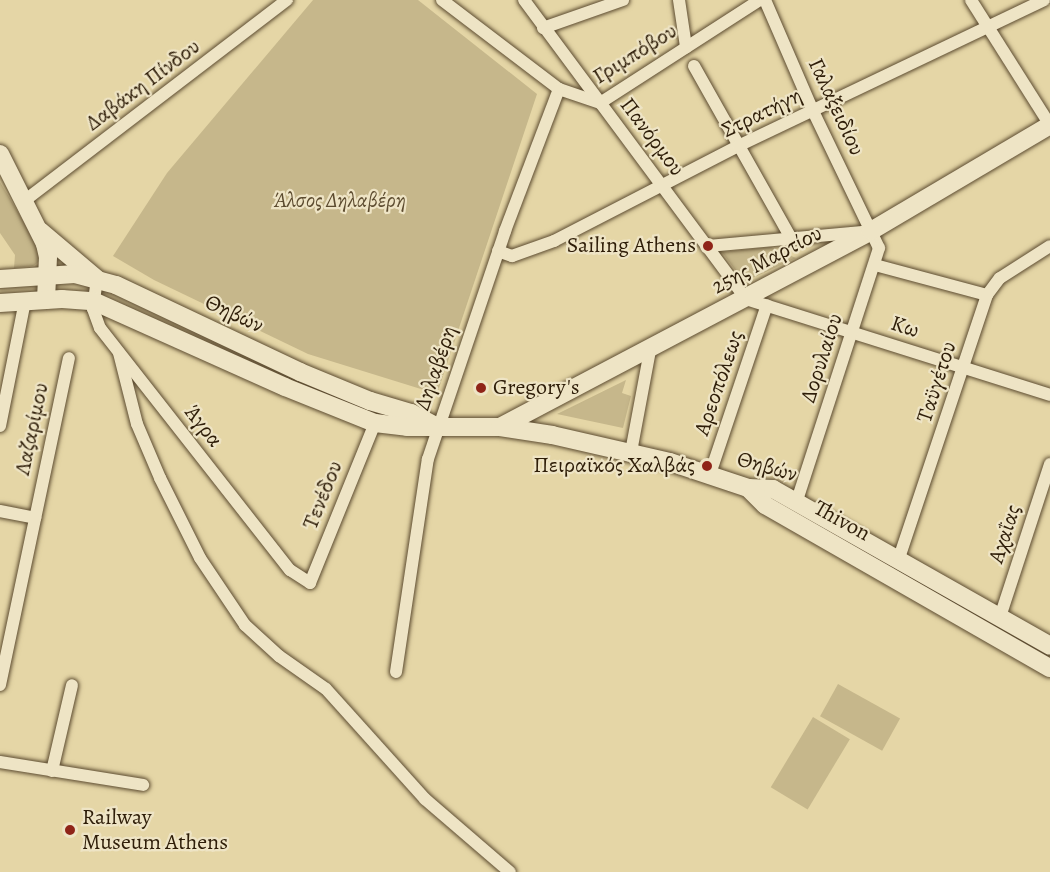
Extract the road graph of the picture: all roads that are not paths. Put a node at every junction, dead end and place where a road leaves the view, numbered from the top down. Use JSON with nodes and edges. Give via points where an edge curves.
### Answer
{"nodes":[{"id":1,"x":287,"y":0,"type":"edge"},
{"id":2,"x":442,"y":0,"type":"edge"},
{"id":3,"x":524,"y":0,"type":"edge"},
{"id":4,"x":623,"y":0,"type":"edge"},
{"id":5,"x":679,"y":0,"type":"edge"},
{"id":6,"x":760,"y":0,"type":"edge"},
{"id":7,"x":765,"y":0,"type":"edge"},
{"id":8,"x":970,"y":0,"type":"edge"},
{"id":9,"x":1044,"y":0,"type":"edge"},
{"id":10,"x":988,"y":27,"type":"junction"},
{"id":11,"x":543,"y":28,"type":"junction"},
{"id":12,"x":686,"y":47,"type":"junction"},
{"id":13,"x":693,"y":66,"type":"dead end"},
{"id":14,"x":559,"y":89,"type":"junction"},
{"id":15,"x":600,"y":104,"type":"junction"},
{"id":16,"x":813,"y":111,"type":"junction"},
{"id":17,"x":1050,"y":125,"type":"edge"},
{"id":18,"x":738,"y":147,"type":"junction"},
{"id":19,"x":0,"y":154,"type":"edge"},
{"id":20,"x":663,"y":186,"type":"junction"},
{"id":21,"x":24,"y":201,"type":"junction"},
{"id":22,"x":39,"y":230,"type":"junction"},
{"id":23,"x":871,"y":231,"type":"junction"},
{"id":24,"x":791,"y":238,"type":"junction"},
{"id":25,"x":708,"y":246,"type":"junction"},
{"id":26,"x":1050,"y":246,"type":"edge"},
{"id":27,"x":498,"y":251,"type":"junction"},
{"id":28,"x":875,"y":265,"type":"junction"},
{"id":29,"x":48,"y":274,"type":"junction"},
{"id":30,"x":1,"y":279,"type":"edge"},
{"id":31,"x":97,"y":279,"type":"junction"},
{"id":32,"x":987,"y":295,"type":"junction"},
{"id":33,"x":746,"y":299,"type":"junction"},
{"id":34,"x":46,"y":300,"type":"junction"},
{"id":35,"x":93,"y":301,"type":"junction"},
{"id":36,"x":25,"y":302,"type":"junction"},
{"id":37,"x":0,"y":303,"type":"edge"},
{"id":38,"x":767,"y":305,"type":"junction"},
{"id":39,"x":852,"y":332,"type":"junction"},
{"id":40,"x":650,"y":350,"type":"junction"},
{"id":41,"x":119,"y":353,"type":"junction"},
{"id":42,"x":69,"y":358,"type":"dead end"},
{"id":43,"x":964,"y":368,"type":"junction"},
{"id":44,"x":1050,"y":395,"type":"edge"},
{"id":45,"x":375,"y":423,"type":"junction"},
{"id":46,"x":0,"y":426,"type":"edge"},
{"id":47,"x":438,"y":427,"type":"junction"},
{"id":48,"x":500,"y":427,"type":"junction"},
{"id":49,"x":631,"y":452,"type":"junction"},
{"id":50,"x":1050,"y":464,"type":"edge"},
{"id":51,"x":710,"y":474,"type":"junction"},
{"id":52,"x":748,"y":488,"type":"junction"},
{"id":53,"x":797,"y":500,"type":"junction"},
{"id":54,"x":0,"y":511,"type":"edge"},
{"id":55,"x":35,"y":518,"type":"junction"},
{"id":56,"x":900,"y":558,"type":"junction"},
{"id":57,"x":310,"y":583,"type":"joint"},
{"id":58,"x":1000,"y":617,"type":"junction"},
{"id":59,"x":1048,"y":641,"type":"edge"},
{"id":60,"x":1050,"y":668,"type":"edge"},
{"id":61,"x":396,"y":672,"type":"dead end"},
{"id":62,"x":0,"y":685,"type":"edge"},
{"id":63,"x":72,"y":685,"type":"dead end"},
{"id":64,"x":0,"y":762,"type":"edge"},
{"id":65,"x":52,"y":771,"type":"junction"},
{"id":66,"x":144,"y":785,"type":"dead end"},
{"id":67,"x":510,"y":872,"type":"edge"}],
"edges":[{"from":1,"to":21,"type":"street","name":"Δαβάκη Πίνδου"},
{"from":2,"to":14,"type":"street","name":"Γριμπόβου"},
{"from":3,"to":11,"type":"street","name":"Πανόρμου"},
{"from":4,"to":11,"type":"street"},
{"from":5,"to":12,"type":"street"},
{"from":6,"to":12,"type":"street","name":"Γριμπόβου"},
{"from":7,"to":16,"type":"street","name":"Γαλαξειδίου"},
{"from":8,"to":10,"type":"street"},
{"from":9,"to":10,"type":"street","name":"Στρατήγη"},
{"from":10,"to":16,"type":"street","name":"Στρατήγη"},
{"from":10,"to":17,"type":"street"},
{"from":11,"to":15,"type":"street","name":"Πανόρμου"},
{"from":12,"to":15,"type":"street","name":"Γριμπόβου"},
{"from":13,"to":18,"type":"street"},
{"from":14,"to":15,"type":"street","name":"Γριμπόβου"},
{"from":14,"to":27,"type":"street","name":"Δηλαβέρη"},
{"from":15,"to":20,"type":"street","name":"Πανόρμου"},
{"from":16,"to":18,"type":"street","name":"Στρατήγη"},
{"from":16,"to":23,"type":"street","name":"Γαλαξειδίου"},
{"from":17,"to":23,"type":"main road","name":"25ης Μαρτίου"},
{"from":18,"to":20,"type":"street","name":"Στρατήγη"},
{"from":18,"to":24,"type":"street"},
{"from":19,"to":21,"type":"main road"},
{"from":20,"to":25,"type":"street","name":"Πανόρμου"},
{"from":20,"to":27,"type":"street","name":"Στρατήγη","via":[[554,241],[512,256]]},
{"from":21,"to":22,"type":"main road"},
{"from":22,"to":29,"type":"main road","via":[[48,257]]},
{"from":22,"to":31,"type":"main road"},
{"from":23,"to":24,"type":"street"},
{"from":23,"to":28,"type":"street","name":"Δορυλαίου","via":[[879,248]]},
{"from":23,"to":33,"type":"main road","name":"25ης Μαρτίου"},
{"from":24,"to":25,"type":"street"},
{"from":25,"to":33,"type":"street","name":"Πανόρμου"},
{"from":26,"to":32,"type":"street","name":"Ταϋγέτου","via":[[1000,278]]},
{"from":27,"to":47,"type":"street","name":"Δηλαβέρη"},
{"from":28,"to":32,"type":"street"},
{"from":28,"to":39,"type":"street","name":"Δορυλαίου"},
{"from":29,"to":30,"type":"main road","name":"Θηβών"},
{"from":29,"to":31,"type":"main road","name":"Θηβών"},
{"from":29,"to":34,"type":"main road"},
{"from":31,"to":35,"type":"street","name":"Άγρα"},
{"from":31,"to":47,"type":"main road","name":"Θηβών","via":[[300,372],[370,401],[411,412]]},
{"from":32,"to":43,"type":"street","name":"Ταϋγέτου"},
{"from":33,"to":38,"type":"street","name":"Κω"},
{"from":33,"to":40,"type":"main road","name":"25ης Μαρτίου"},
{"from":34,"to":35,"type":"main road","name":"Θηβών"},
{"from":34,"to":36,"type":"main road","name":"Θηβών"},
{"from":35,"to":41,"type":"street","name":"Άγρα","via":[[97,321]]},
{"from":35,"to":45,"type":"main road","name":"Θηβών"},
{"from":36,"to":37,"type":"main road","name":"Θηβών"},
{"from":36,"to":46,"type":"street"},
{"from":38,"to":39,"type":"street","name":"Κω"},
{"from":38,"to":51,"type":"street","name":"Αρεοπόλεως"},
{"from":39,"to":43,"type":"street","name":"Κω"},
{"from":39,"to":53,"type":"street","name":"Δορυλαίου"},
{"from":40,"to":48,"type":"main road","name":"25ης Μαρτίου"},
{"from":40,"to":49,"type":"street"},
{"from":41,"to":57,"type":"street","name":"Άγρα","via":[[290,570]]},
{"from":41,"to":67,"type":"street","via":[[137,424],[160,478],[200,558],[245,625],[279,656],[326,689],[425,799]]},
{"from":42,"to":55,"type":"street","name":"Λαζαρίμου"},
{"from":43,"to":44,"type":"street","name":"Κω"},
{"from":43,"to":56,"type":"street","name":"Ταϋγέτου"},
{"from":45,"to":47,"type":"main road","name":"Θηβών"},
{"from":45,"to":57,"type":"street","name":"Τενέδου"},
{"from":47,"to":48,"type":"main road","name":"Θηβών"},
{"from":47,"to":61,"type":"street","name":"Δηλαβέρη","via":[[425,473]]},
{"from":48,"to":49,"type":"main road","name":"Θηβών"},
{"from":49,"to":51,"type":"main road","name":"Θηβών"},
{"from":50,"to":58,"type":"street","name":"Αχαΐας"},
{"from":51,"to":52,"type":"main road","name":"Θηβών"},
{"from":52,"to":53,"type":"main road","name":"Θηβών","via":[[772,489]]},
{"from":52,"to":60,"type":"main road","name":"Thivon","via":[[765,505]]},
{"from":53,"to":56,"type":"main road","name":"Θηβών"},
{"from":54,"to":55,"type":"street"},
{"from":55,"to":62,"type":"street","name":"Λαζαρίμου"},
{"from":56,"to":58,"type":"main road","name":"Θηβών"},
{"from":58,"to":59,"type":"main road","name":"Θηβών"},
{"from":63,"to":65,"type":"street"},
{"from":64,"to":65,"type":"street"},
{"from":65,"to":66,"type":"street"}]}
